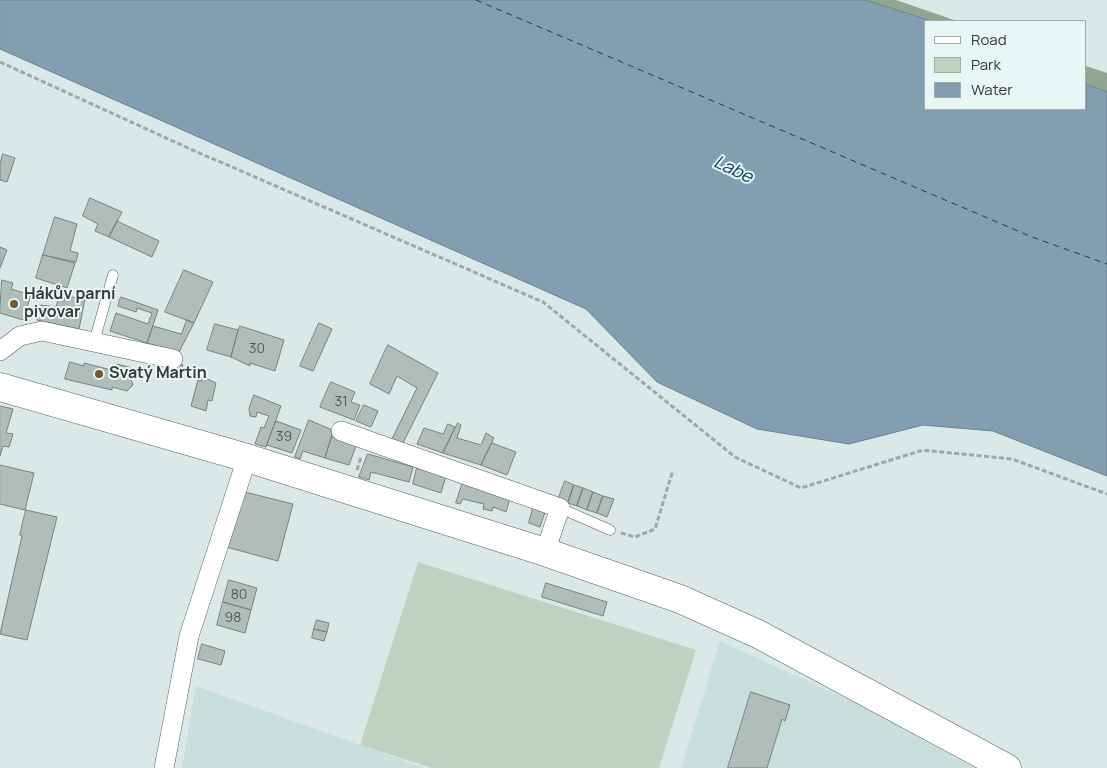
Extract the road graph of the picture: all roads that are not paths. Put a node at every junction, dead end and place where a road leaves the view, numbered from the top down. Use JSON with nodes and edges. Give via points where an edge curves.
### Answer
{"nodes":[{"id":1,"x":113,"y":275,"type":"dead end"},
{"id":2,"x":94,"y":342,"type":"junction"},
{"id":3,"x":0,"y":351,"type":"edge"},
{"id":4,"x":172,"y":359,"type":"dead end"},
{"id":5,"x":0,"y":387,"type":"edge"},
{"id":6,"x":341,"y":431,"type":"dead end"},
{"id":7,"x":247,"y":458,"type":"junction"},
{"id":8,"x":560,"y":508,"type":"junction"},
{"id":9,"x":610,"y":530,"type":"road end"},
{"id":10,"x":545,"y":552,"type":"junction"},
{"id":11,"x":164,"y":768,"type":"edge"},
{"id":12,"x":1007,"y":768,"type":"edge"}],
"edges":[{"from":1,"to":2,"type":"lane"},
{"from":2,"to":3,"type":"street","via":[[42,330],[20,336]]},
{"from":2,"to":4,"type":"street"},
{"from":5,"to":7,"type":"street"},
{"from":6,"to":8,"type":"street"},
{"from":7,"to":10,"type":"street"},
{"from":7,"to":11,"type":"street","via":[[189,636]]},
{"from":8,"to":9,"type":"lane"},
{"from":8,"to":10,"type":"street"},
{"from":10,"to":12,"type":"street","via":[[680,599],[758,634]]}]}
